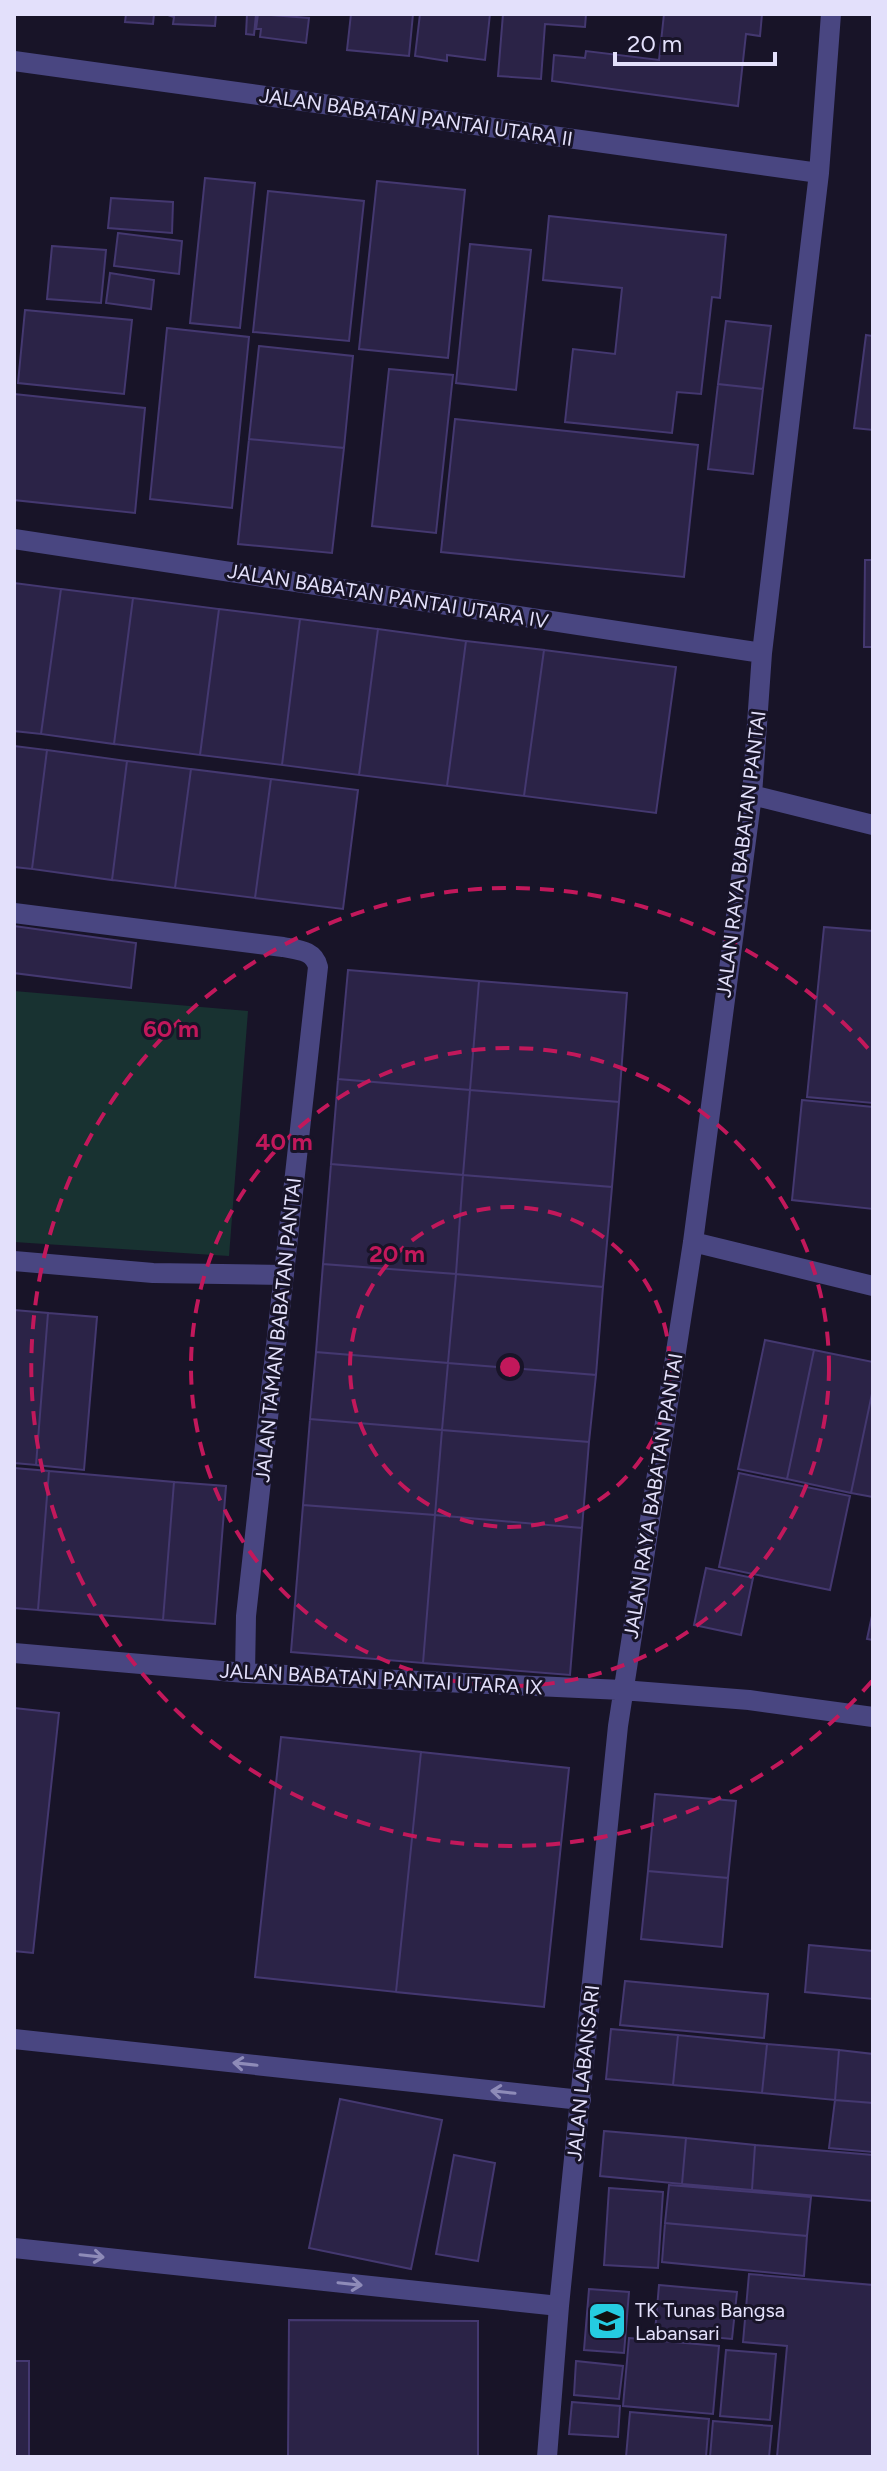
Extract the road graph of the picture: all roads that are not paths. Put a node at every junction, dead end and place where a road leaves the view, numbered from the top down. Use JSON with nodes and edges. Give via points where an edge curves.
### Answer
{"nodes":[{"id":1,"x":831,"y":14,"type":"edge"},
{"id":2,"x":14,"y":61,"type":"edge"},
{"id":3,"x":819,"y":173,"type":"junction"},
{"id":4,"x":14,"y":539,"type":"edge"},
{"id":5,"x":762,"y":653,"type":"junction"},
{"id":6,"x":752,"y":795,"type":"junction"},
{"id":7,"x":873,"y":825,"type":"edge"},
{"id":8,"x":14,"y":913,"type":"edge"},
{"id":9,"x":693,"y":1242,"type":"junction"},
{"id":10,"x":14,"y":1261,"type":"edge"},
{"id":11,"x":284,"y":1275,"type":"junction"},
{"id":12,"x":873,"y":1286,"type":"edge"},
{"id":13,"x":14,"y":1653,"type":"edge"},
{"id":14,"x":245,"y":1673,"type":"junction"},
{"id":15,"x":622,"y":1690,"type":"junction"},
{"id":16,"x":873,"y":1717,"type":"edge"},
{"id":17,"x":14,"y":2039,"type":"edge"},
{"id":18,"x":581,"y":2100,"type":"junction"},
{"id":19,"x":14,"y":2248,"type":"edge"},
{"id":20,"x":559,"y":2306,"type":"junction"},
{"id":21,"x":547,"y":2457,"type":"edge"}],
"edges":[{"from":1,"to":3,"type":"street","name":"JALAN RAYA BABATAN PANTAI"},
{"from":2,"to":3,"type":"street","name":"JALAN BABATAN PANTAI UTARA II"},
{"from":3,"to":5,"type":"street","name":"JALAN RAYA BABATAN PANTAI"},
{"from":4,"to":5,"type":"street","name":"JALAN BABATAN PANTAI UTARA IV"},
{"from":5,"to":6,"type":"street","name":"JALAN RAYA BABATAN PANTAI"},
{"from":6,"to":7,"type":"street"},
{"from":6,"to":9,"type":"street","name":"JALAN RAYA BABATAN PANTAI"},
{"from":8,"to":11,"type":"street","name":"JALAN TAMAN BABATAN PANTAI","via":[[283,947],[316,958]]},
{"from":9,"to":12,"type":"street"},
{"from":9,"to":15,"type":"street","name":"JALAN RAYA BABATAN PANTAI"},
{"from":10,"to":11,"type":"street","via":[[153,1273]]},
{"from":11,"to":14,"type":"street","name":"JALAN TAMAN BABATAN PANTAI","via":[[246,1616]]},
{"from":13,"to":14,"type":"street","name":"JALAN BABATAN PANTAI UTARA IX"},
{"from":14,"to":15,"type":"street","name":"JALAN BABATAN PANTAI UTARA IX"},
{"from":15,"to":16,"type":"street","name":"JALAN BABATAN PANTAI UTARA IX"},
{"from":15,"to":18,"type":"street","name":"JALAN LABANSARI"},
{"from":18,"to":17,"type":"street","one_way":true},
{"from":18,"to":20,"type":"street","name":"JALAN LABANSARI"},
{"from":19,"to":20,"type":"street","one_way":true},
{"from":20,"to":21,"type":"street","name":"JALAN LABANSARI"}]}
